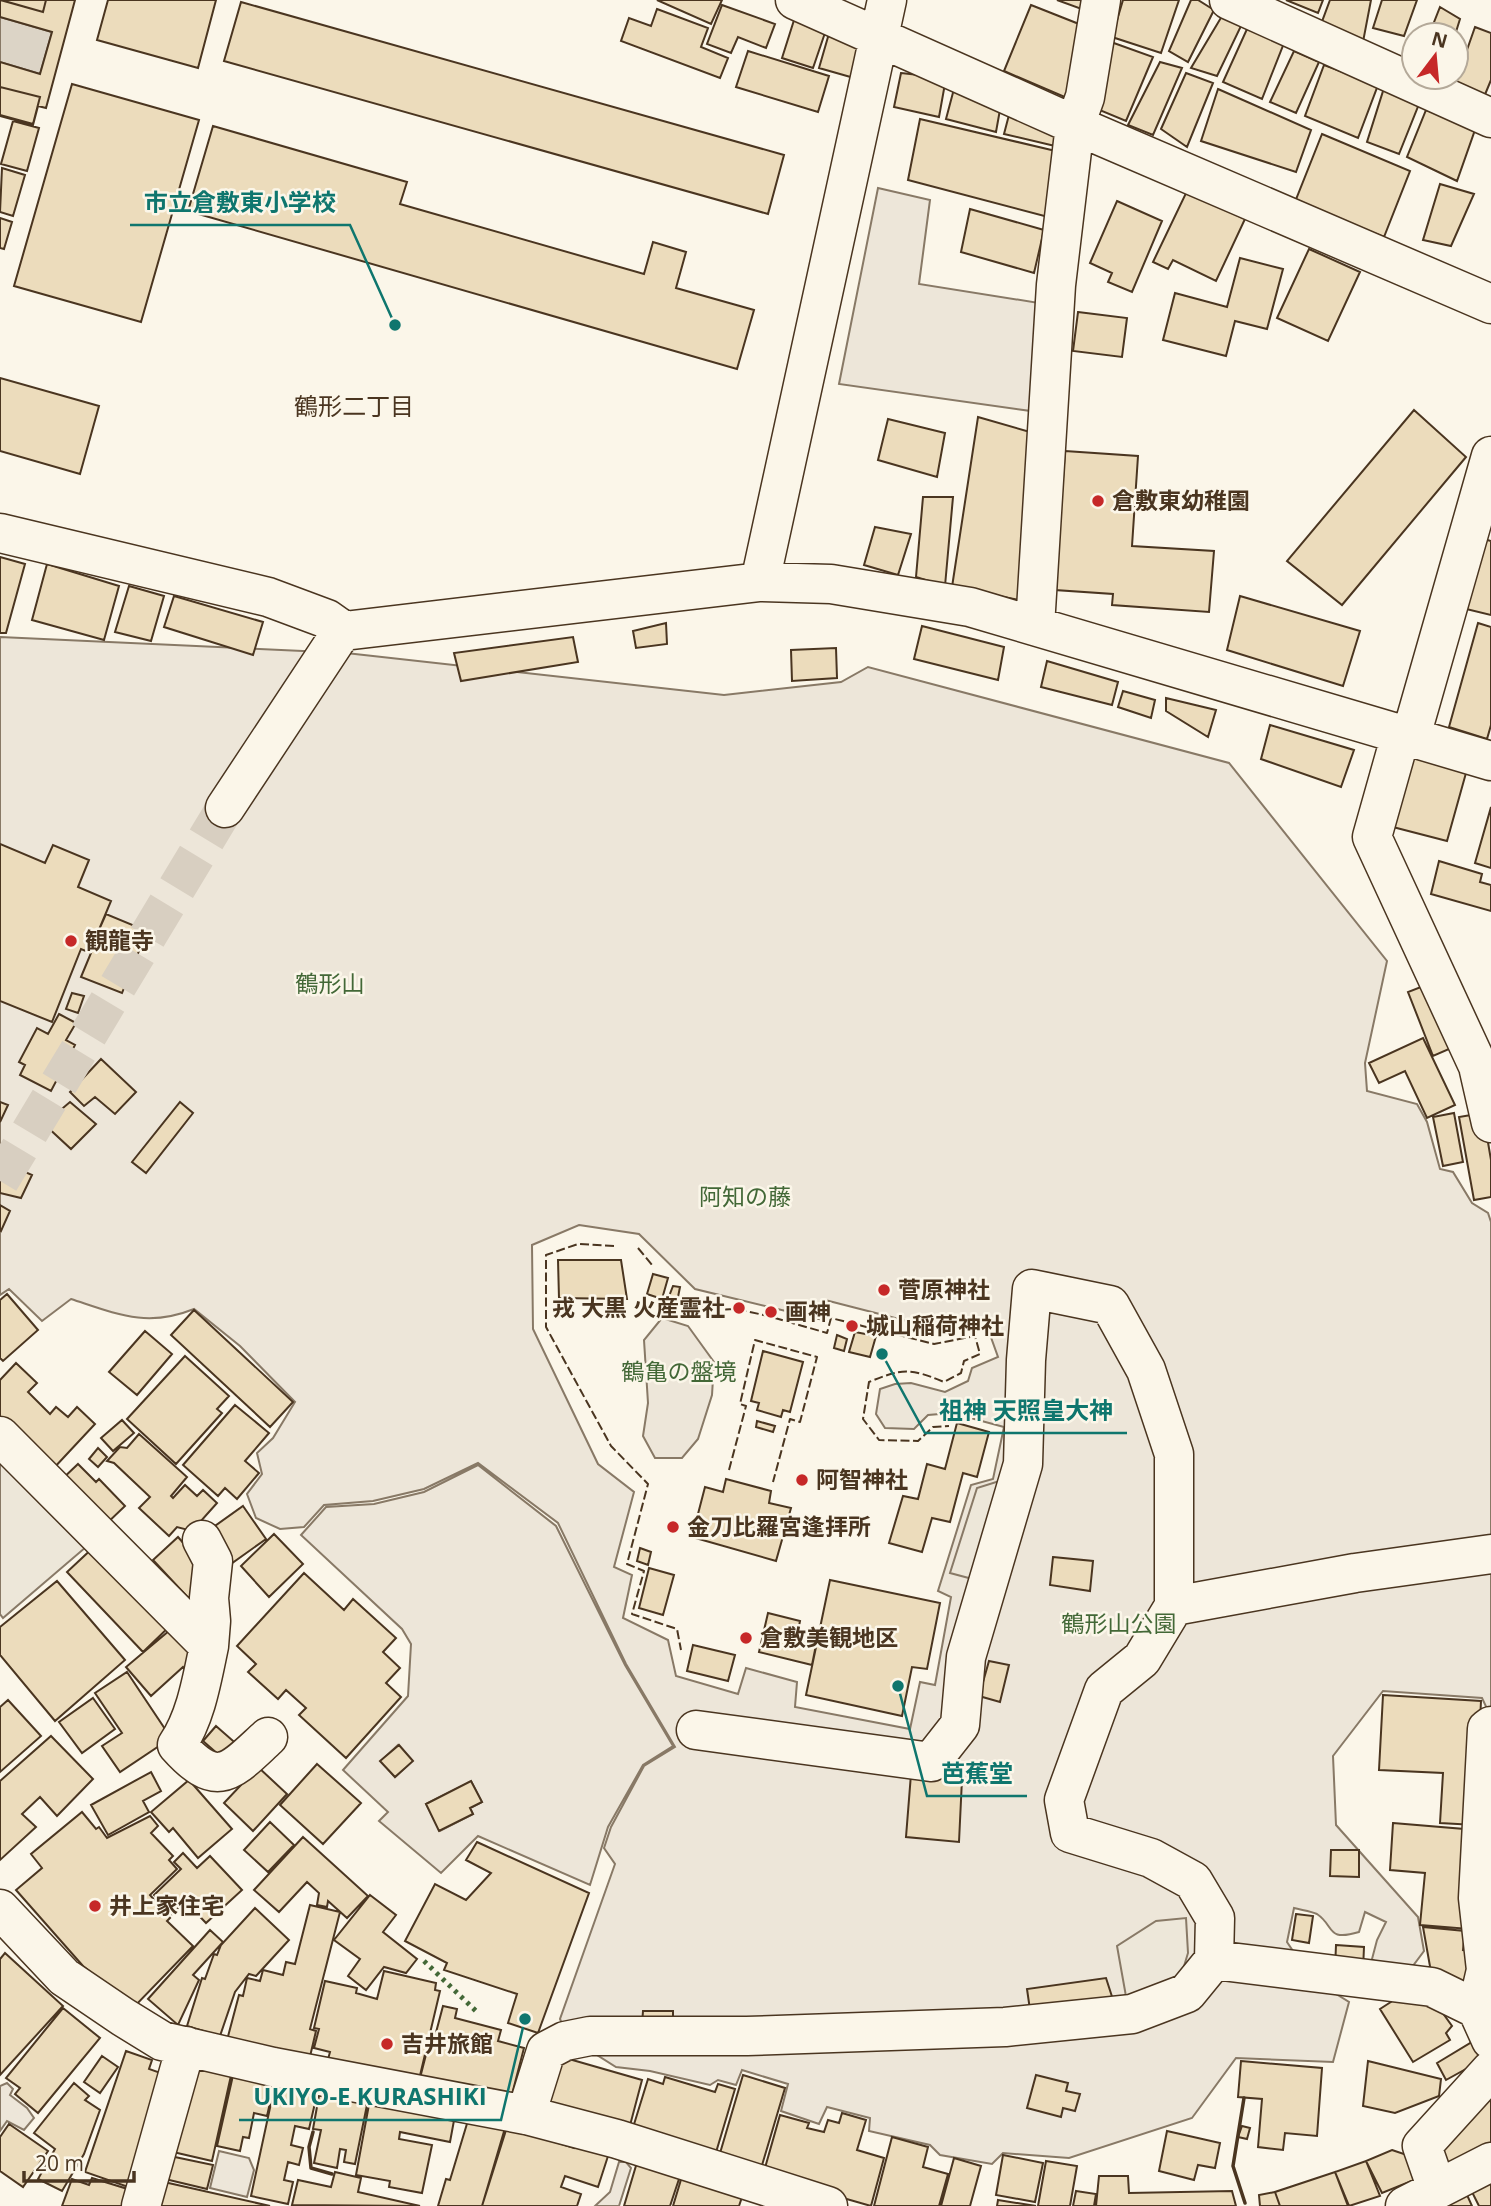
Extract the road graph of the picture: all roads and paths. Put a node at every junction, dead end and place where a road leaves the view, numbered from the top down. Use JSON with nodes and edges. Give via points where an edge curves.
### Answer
{"nodes":[{"id":1,"x":795,"y":0,"type":"edge"},
{"id":2,"x":887,"y":0,"type":"edge"},
{"id":3,"x":1101,"y":0,"type":"edge"},
{"id":4,"x":1229,"y":0,"type":"edge"},
{"id":5,"x":878,"y":37,"type":"junction"},
{"id":6,"x":1491,"y":118,"type":"edge"},
{"id":7,"x":1075,"y":125,"type":"junction"},
{"id":8,"x":1491,"y":304,"type":"edge"},
{"id":9,"x":1491,"y":456,"type":"edge"},
{"id":10,"x":0,"y":533,"type":"edge"},
{"id":11,"x":760,"y":582,"type":"junction"},
{"id":12,"x":1035,"y":626,"type":"junction"},
{"id":13,"x":344,"y":631,"type":"junction"},
{"id":14,"x":1406,"y":735,"type":"junction"},
{"id":15,"x":1491,"y":761,"type":"edge"},
{"id":16,"x":225,"y":808,"type":"tunnel mouth"},
{"id":17,"x":1491,"y":1123,"type":"edge"},
{"id":18,"x":0,"y":1436,"type":"edge"},
{"id":19,"x":202,"y":1540,"type":"dead end"},
{"id":20,"x":1491,"y":1554,"type":"edge"},
{"id":21,"x":1174,"y":1606,"type":"junction"},
{"id":22,"x":209,"y":1646,"type":"junction"},
{"id":23,"x":1491,"y":1726,"type":"edge"},
{"id":24,"x":696,"y":1730,"type":"dead end"},
{"id":25,"x":268,"y":1737,"type":"dead end"},
{"id":26,"x":0,"y":1909,"type":"edge"},
{"id":27,"x":1214,"y":1960,"type":"junction"},
{"id":28,"x":1484,"y":2024,"type":"edge"},
{"id":29,"x":186,"y":2046,"type":"junction"},
{"id":30,"x":1491,"y":2070,"type":"edge"},
{"id":31,"x":526,"y":2115,"type":"junction"},
{"id":32,"x":1491,"y":2162,"type":"edge"},
{"id":33,"x":765,"y":2196,"type":"edge"},
{"id":34,"x":1421,"y":2198,"type":"edge"},
{"id":35,"x":141,"y":2206,"type":"edge"},
{"id":36,"x":828,"y":2206,"type":"edge"}],
"edges":[{"from":1,"to":5,"type":"street"},
{"from":2,"to":5,"type":"street"},
{"from":3,"to":7,"type":"street","via":[[1085,97]]},
{"from":4,"to":6,"type":"street"},
{"from":5,"to":7,"type":"street"},
{"from":5,"to":11,"type":"street"},
{"from":7,"to":8,"type":"street"},
{"from":7,"to":12,"type":"street","via":[[1056,285]]},
{"from":9,"to":14,"type":"street"},
{"from":10,"to":13,"type":"street","via":[[268,597],[327,619]]},
{"from":11,"to":12,"type":"street","via":[[831,584],[904,595],[970,607]]},
{"from":11,"to":13,"type":"street"},
{"from":12,"to":14,"type":"street"},
{"from":13,"to":16,"type":"street"},
{"from":14,"to":15,"type":"street"},
{"from":14,"to":17,"type":"street","via":[[1371,837],[1478,1066]]},
{"from":18,"to":22,"type":"street"},
{"from":19,"to":22,"type":"street","via":[[213,1561]]},
{"from":20,"to":21,"type":"street"},
{"from":21,"to":24,"type":"street","via":[[1174,1454],[1146,1370],[1110,1306],[1032,1289],[1023,1464],[966,1657],[960,1725],[931,1762]]},
{"from":21,"to":27,"type":"street","via":[[1142,1659],[1104,1690],[1064,1800],[1070,1833],[1151,1858],[1193,1881],[1215,1918]]},
{"from":22,"to":25,"type":"street","via":[[201,1686],[177,1745],[203,1768],[230,1771]]},
{"from":23,"to":28,"type":"street","via":[[1487,1729],[1478,1898],[1486,1970]]},
{"from":26,"to":29,"type":"street","via":[[64,1977],[123,2018],[162,2040]]},
{"from":27,"to":28,"type":"street","via":[[1432,1987]]},
{"from":27,"to":31,"type":"street","via":[[1187,1993],[1132,2014],[1006,2027],[590,2036],[565,2041],[547,2051]]},
{"from":29,"to":31,"type":"street"},
{"from":29,"to":35,"type":"street"},
{"from":30,"to":34,"type":"street","via":[[1422,2146]]},
{"from":31,"to":33,"type":"street","via":[[617,2139]]},
{"from":32,"to":34,"type":"street"},
{"from":33,"to":36,"type":"street"}]}
